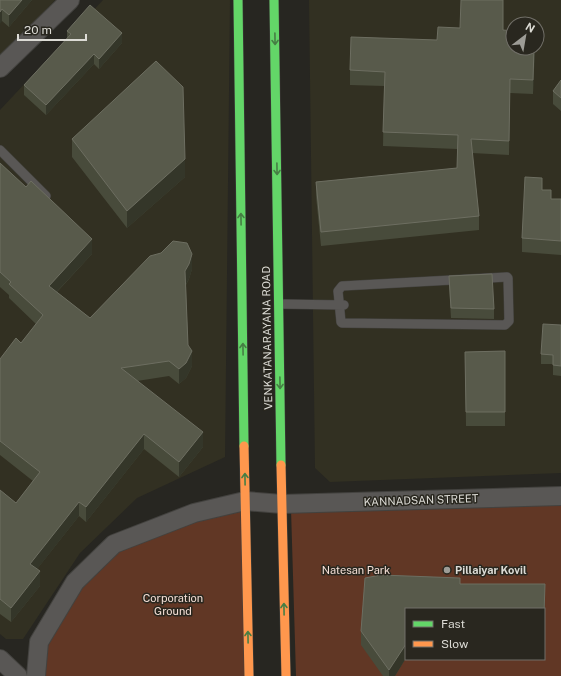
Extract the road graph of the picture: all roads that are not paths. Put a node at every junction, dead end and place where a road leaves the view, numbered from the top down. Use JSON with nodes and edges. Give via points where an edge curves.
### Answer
{"nodes":[{"id":1,"x":70,"y":0,"type":"edge"},
{"id":2,"x":238,"y":0,"type":"edge"},
{"id":3,"x":274,"y":0,"type":"edge"},
{"id":4,"x":0,"y":68,"type":"edge"},
{"id":5,"x":0,"y":150,"type":"edge"},
{"id":6,"x":55,"y":204,"type":"edge"},
{"id":7,"x":279,"y":304,"type":"junction"},
{"id":8,"x":338,"y":306,"type":"junction"},
{"id":9,"x":561,"y":496,"type":"edge"},
{"id":10,"x":245,"y":501,"type":"junction"},
{"id":11,"x":282,"y":504,"type":"junction"},
{"id":12,"x":0,"y":659,"type":"edge"},
{"id":13,"x":18,"y":676,"type":"edge"},
{"id":14,"x":36,"y":676,"type":"edge"},
{"id":15,"x":249,"y":676,"type":"edge"},
{"id":16,"x":286,"y":676,"type":"edge"}],
"edges":[{"from":1,"to":4,"type":"street"},
{"from":10,"to":2,"type":"main road","one_way":true},
{"from":3,"to":7,"type":"main road","name":"VENKATANARAYANA ROAD","one_way":true},
{"from":5,"to":6,"type":"lane"},
{"from":7,"to":8,"type":"lane"},
{"from":7,"to":11,"type":"main road","name":"VENKATANARAYANA ROAD","one_way":true},
{"from":8,"to":8,"type":"lane","via":[[342,323],[505,325],[509,321],[508,278],[342,286],[338,291]]},
{"from":9,"to":11,"type":"street","name":"KANNADSAN STREET"},
{"from":10,"to":11,"type":"street","name":"KANNADSAN STREET"},
{"from":10,"to":14,"type":"street","name":"KANNADSAN STREET","via":[[194,513],[114,544],[75,582],[40,642]]},
{"from":15,"to":10,"type":"main road","one_way":true},
{"from":16,"to":11,"type":"main road","name":"VENKATANARAYANA ROAD","one_way":true},
{"from":12,"to":13,"type":"street"}]}
